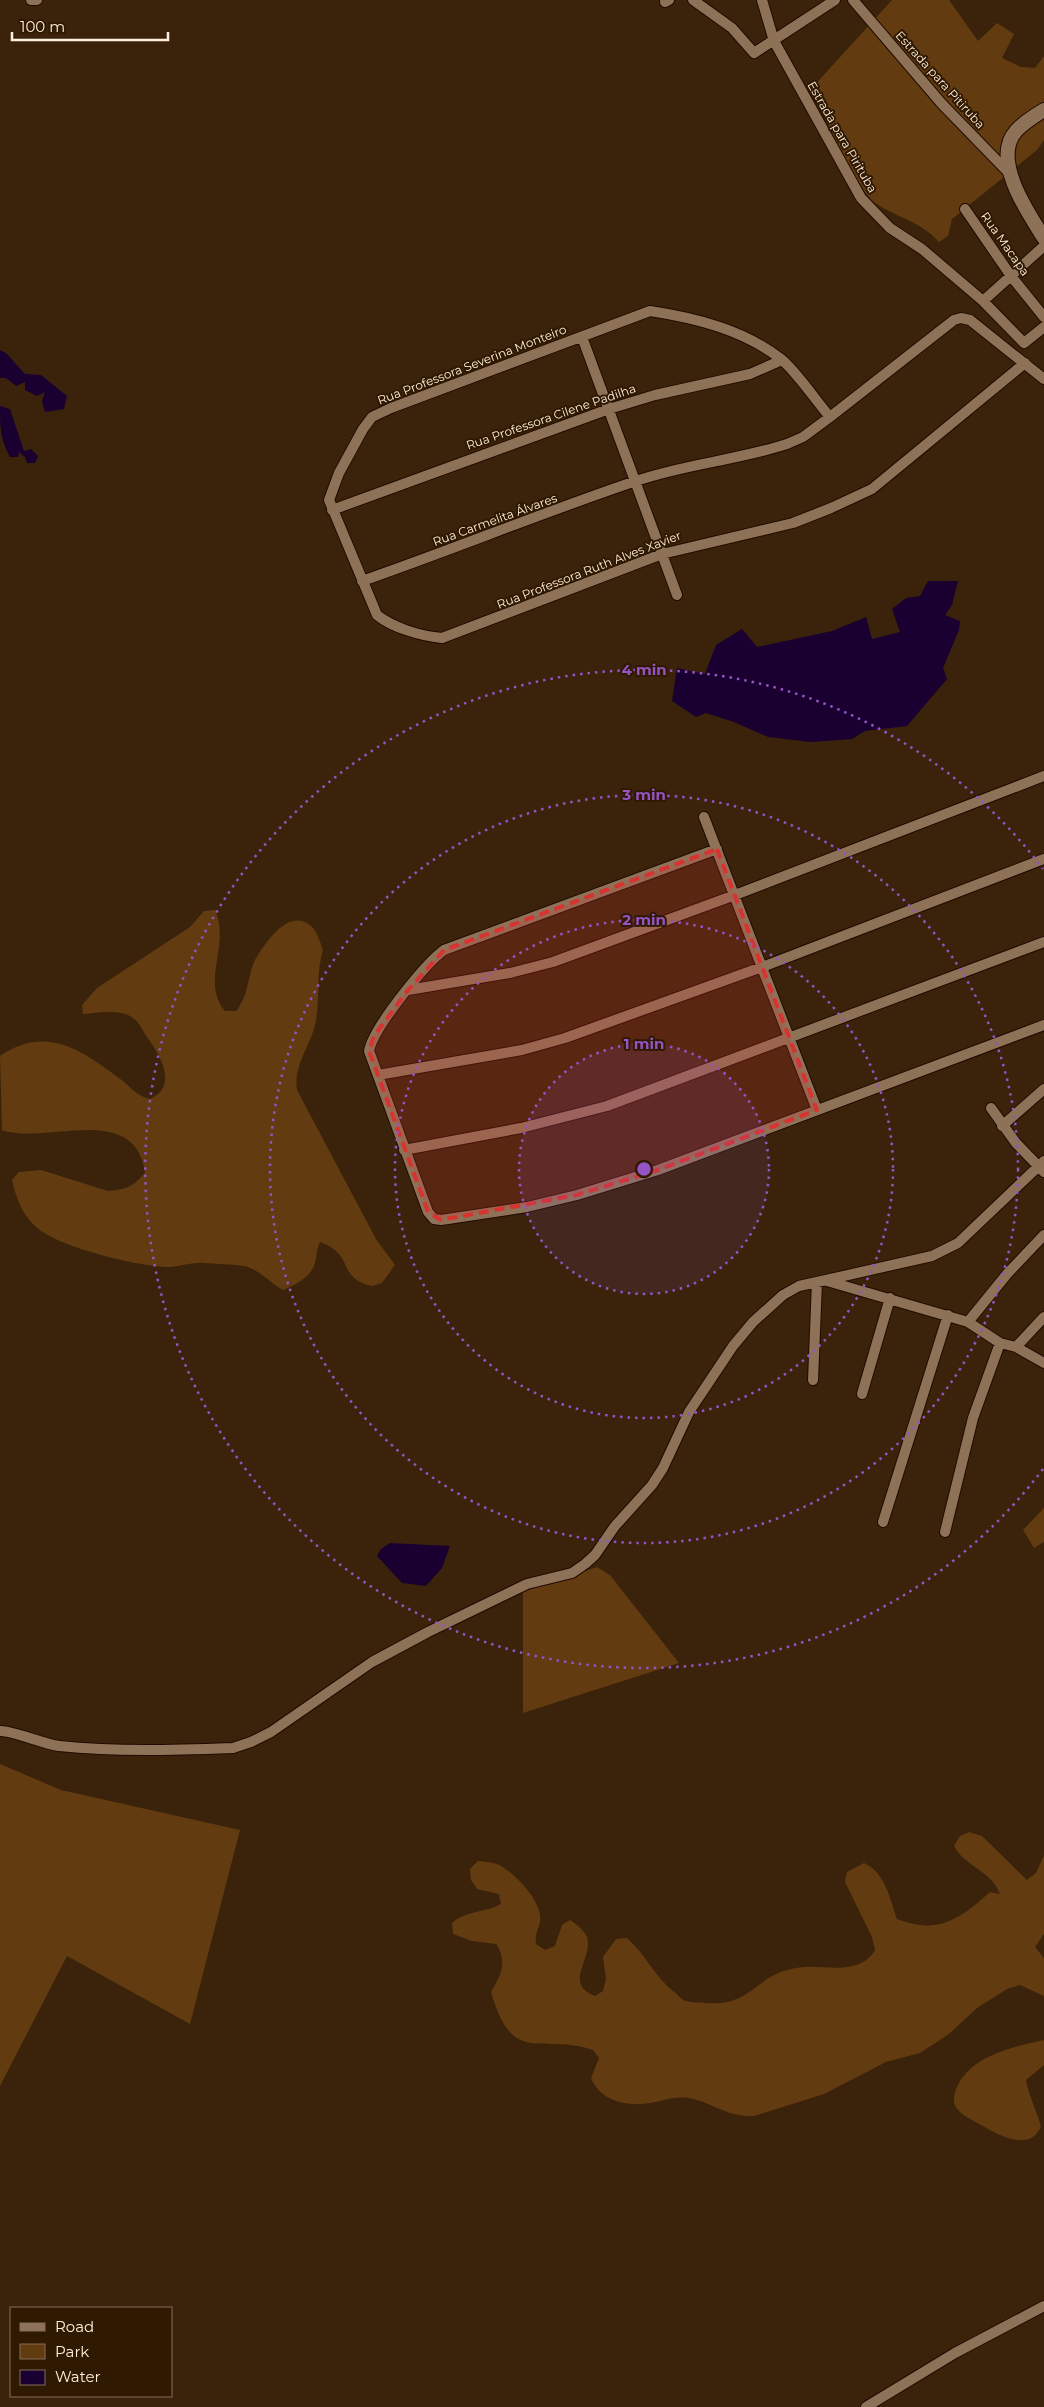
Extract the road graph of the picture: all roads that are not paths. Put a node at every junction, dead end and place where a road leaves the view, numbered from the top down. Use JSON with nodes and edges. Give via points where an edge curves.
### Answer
{"nodes":[{"id":1,"x":31,"y":0,"type":"edge"},
{"id":2,"x":37,"y":0,"type":"edge"},
{"id":3,"x":693,"y":0,"type":"edge"},
{"id":4,"x":762,"y":0,"type":"edge"},
{"id":5,"x":835,"y":0,"type":"edge"},
{"id":6,"x":853,"y":0,"type":"edge"},
{"id":7,"x":774,"y":41,"type":"junction"},
{"id":8,"x":1044,"y":110,"type":"edge"},
{"id":9,"x":1011,"y":174,"type":"junction"},
{"id":10,"x":965,"y":209,"type":"dead end"},
{"id":11,"x":1044,"y":238,"type":"edge"},
{"id":12,"x":1044,"y":246,"type":"edge"},
{"id":13,"x":1011,"y":276,"type":"junction"},
{"id":14,"x":983,"y":301,"type":"junction"},
{"id":15,"x":1044,"y":317,"type":"edge"},
{"id":16,"x":1044,"y":327,"type":"edge"},
{"id":17,"x":582,"y":337,"type":"junction"},
{"id":18,"x":782,"y":360,"type":"junction"},
{"id":19,"x":1025,"y":363,"type":"junction"},
{"id":20,"x":1044,"y":378,"type":"edge"},
{"id":21,"x":609,"y":409,"type":"junction"},
{"id":22,"x":830,"y":417,"type":"junction"},
{"id":23,"x":636,"y":481,"type":"junction"},
{"id":24,"x":332,"y":510,"type":"junction"},
{"id":25,"x":662,"y":554,"type":"junction"},
{"id":26,"x":362,"y":581,"type":"junction"},
{"id":27,"x":677,"y":595,"type":"dead end"},
{"id":28,"x":1044,"y":776,"type":"edge"},
{"id":29,"x":704,"y":817,"type":"dead end"},
{"id":30,"x":717,"y":849,"type":"junction"},
{"id":31,"x":1044,"y":859,"type":"edge"},
{"id":32,"x":735,"y":895,"type":"junction"},
{"id":33,"x":1044,"y":942,"type":"edge"},
{"id":34,"x":762,"y":967,"type":"junction"},
{"id":35,"x":408,"y":990,"type":"junction"},
{"id":36,"x":1044,"y":1025,"type":"edge"},
{"id":37,"x":788,"y":1037,"type":"junction"},
{"id":38,"x":378,"y":1075,"type":"junction"},
{"id":39,"x":1044,"y":1089,"type":"edge"},
{"id":40,"x":991,"y":1108,"type":"dead end"},
{"id":41,"x":818,"y":1110,"type":"junction"},
{"id":42,"x":1002,"y":1126,"type":"junction"},
{"id":43,"x":404,"y":1150,"type":"junction"},
{"id":44,"x":1042,"y":1166,"type":"edge"},
{"id":45,"x":1044,"y":1235,"type":"edge"},
{"id":46,"x":820,"y":1281,"type":"junction"},
{"id":47,"x":890,"y":1298,"type":"junction"},
{"id":48,"x":948,"y":1315,"type":"junction"},
{"id":49,"x":1044,"y":1317,"type":"edge"},
{"id":50,"x":968,"y":1322,"type":"junction"},
{"id":51,"x":1000,"y":1343,"type":"junction"},
{"id":52,"x":1016,"y":1347,"type":"junction"},
{"id":53,"x":1044,"y":1363,"type":"edge"},
{"id":54,"x":813,"y":1380,"type":"dead end"},
{"id":55,"x":862,"y":1394,"type":"dead end"},
{"id":56,"x":883,"y":1522,"type":"dead end"},
{"id":57,"x":945,"y":1532,"type":"dead end"},
{"id":58,"x":0,"y":1731,"type":"edge"},
{"id":59,"x":1044,"y":2306,"type":"edge"},
{"id":60,"x":866,"y":2407,"type":"edge"}],
"edges":[{"from":1,"to":2,"type":"street"},
{"from":3,"to":7,"type":"street","via":[[732,28],[754,53]]},
{"from":4,"to":7,"type":"street","name":"Estrada para Pirituba"},
{"from":5,"to":7,"type":"street"},
{"from":6,"to":9,"type":"street","name":"Estrada para Pitiruba","via":[[942,104]]},
{"from":7,"to":14,"type":"street","name":"Estrada para Pirituba","via":[[861,198],[890,228],[922,249]]},
{"from":8,"to":9,"type":"main road","via":[[1015,132],[1007,158]]},
{"from":9,"to":11,"type":"main road"},
{"from":10,"to":13,"type":"street","name":"Rua Macapa"},
{"from":12,"to":13,"type":"street"},
{"from":13,"to":14,"type":"street"},
{"from":13,"to":15,"type":"street","name":"Rua Macapa"},
{"from":14,"to":16,"type":"street","name":"Estrada para Pirituba","via":[[1024,343]]},
{"from":17,"to":18,"type":"street","name":"Rua Professora Severina Monteiro","via":[[650,311],[677,315],[744,335]]},
{"from":17,"to":21,"type":"street"},
{"from":17,"to":24,"type":"street","name":"Rua Professora Severina Monteiro","via":[[372,417],[335,481],[329,500]]},
{"from":18,"to":21,"type":"street","name":"Rua Professora Cilene Padilha","via":[[750,374],[655,394]]},
{"from":18,"to":22,"type":"street"},
{"from":19,"to":20,"type":"street"},
{"from":19,"to":22,"type":"street","name":"Rua Carmelita Álvares","via":[[970,320],[961,318],[954,320]]},
{"from":19,"to":25,"type":"street","name":"Rua Professora Ruth Alves Xavier","via":[[872,489],[793,523]]},
{"from":21,"to":23,"type":"street"},
{"from":21,"to":24,"type":"street","name":"Rua Professora Cilene Padilha"},
{"from":22,"to":23,"type":"street","name":"Rua Carmelita Álvares","via":[[803,437],[787,444],[673,469]]},
{"from":23,"to":25,"type":"street"},
{"from":23,"to":26,"type":"street","name":"Rua Carmelita Álvares"},
{"from":24,"to":26,"type":"street"},
{"from":25,"to":26,"type":"street","name":"Rua Professora Ruth Alves Xavier","via":[[442,638],[428,637],[384,620],[373,609]]},
{"from":25,"to":27,"type":"street"},
{"from":28,"to":32,"type":"street"},
{"from":29,"to":30,"type":"street"},
{"from":30,"to":32,"type":"street"},
{"from":30,"to":35,"type":"street","via":[[444,950],[428,964]]},
{"from":31,"to":34,"type":"street"},
{"from":32,"to":34,"type":"street"},
{"from":32,"to":35,"type":"street","via":[[553,962],[510,973]]},
{"from":33,"to":37,"type":"street"},
{"from":34,"to":37,"type":"street"},
{"from":34,"to":38,"type":"street","via":[[522,1050]]},
{"from":35,"to":38,"type":"street","via":[[371,1041],[369,1051]]},
{"from":36,"to":41,"type":"street"},
{"from":37,"to":41,"type":"street"},
{"from":37,"to":43,"type":"street","via":[[607,1106],[521,1128]]},
{"from":38,"to":43,"type":"street"},
{"from":39,"to":42,"type":"street"},
{"from":40,"to":42,"type":"street"},
{"from":41,"to":43,"type":"street","via":[[658,1170],[577,1195],[527,1207],[441,1220],[434,1219],[428,1212]]},
{"from":42,"to":44,"type":"street"},
{"from":44,"to":46,"type":"street","via":[[944,1252]]},
{"from":45,"to":50,"type":"street"},
{"from":46,"to":47,"type":"street"},
{"from":46,"to":54,"type":"street"},
{"from":46,"to":58,"type":"street","via":[[799,1286],[783,1295],[753,1322],[689,1412],[652,1485],[615,1526],[595,1555],[572,1573],[527,1584],[428,1632],[372,1662],[271,1732],[233,1748],[56,1746]]},
{"from":47,"to":48,"type":"street"},
{"from":47,"to":55,"type":"street"},
{"from":48,"to":50,"type":"street"},
{"from":48,"to":56,"type":"street"},
{"from":49,"to":52,"type":"street"},
{"from":50,"to":51,"type":"street"},
{"from":51,"to":52,"type":"street"},
{"from":51,"to":57,"type":"street","via":[[973,1418]]},
{"from":52,"to":53,"type":"street"},
{"from":59,"to":60,"type":"street","via":[[955,2352]]}]}
